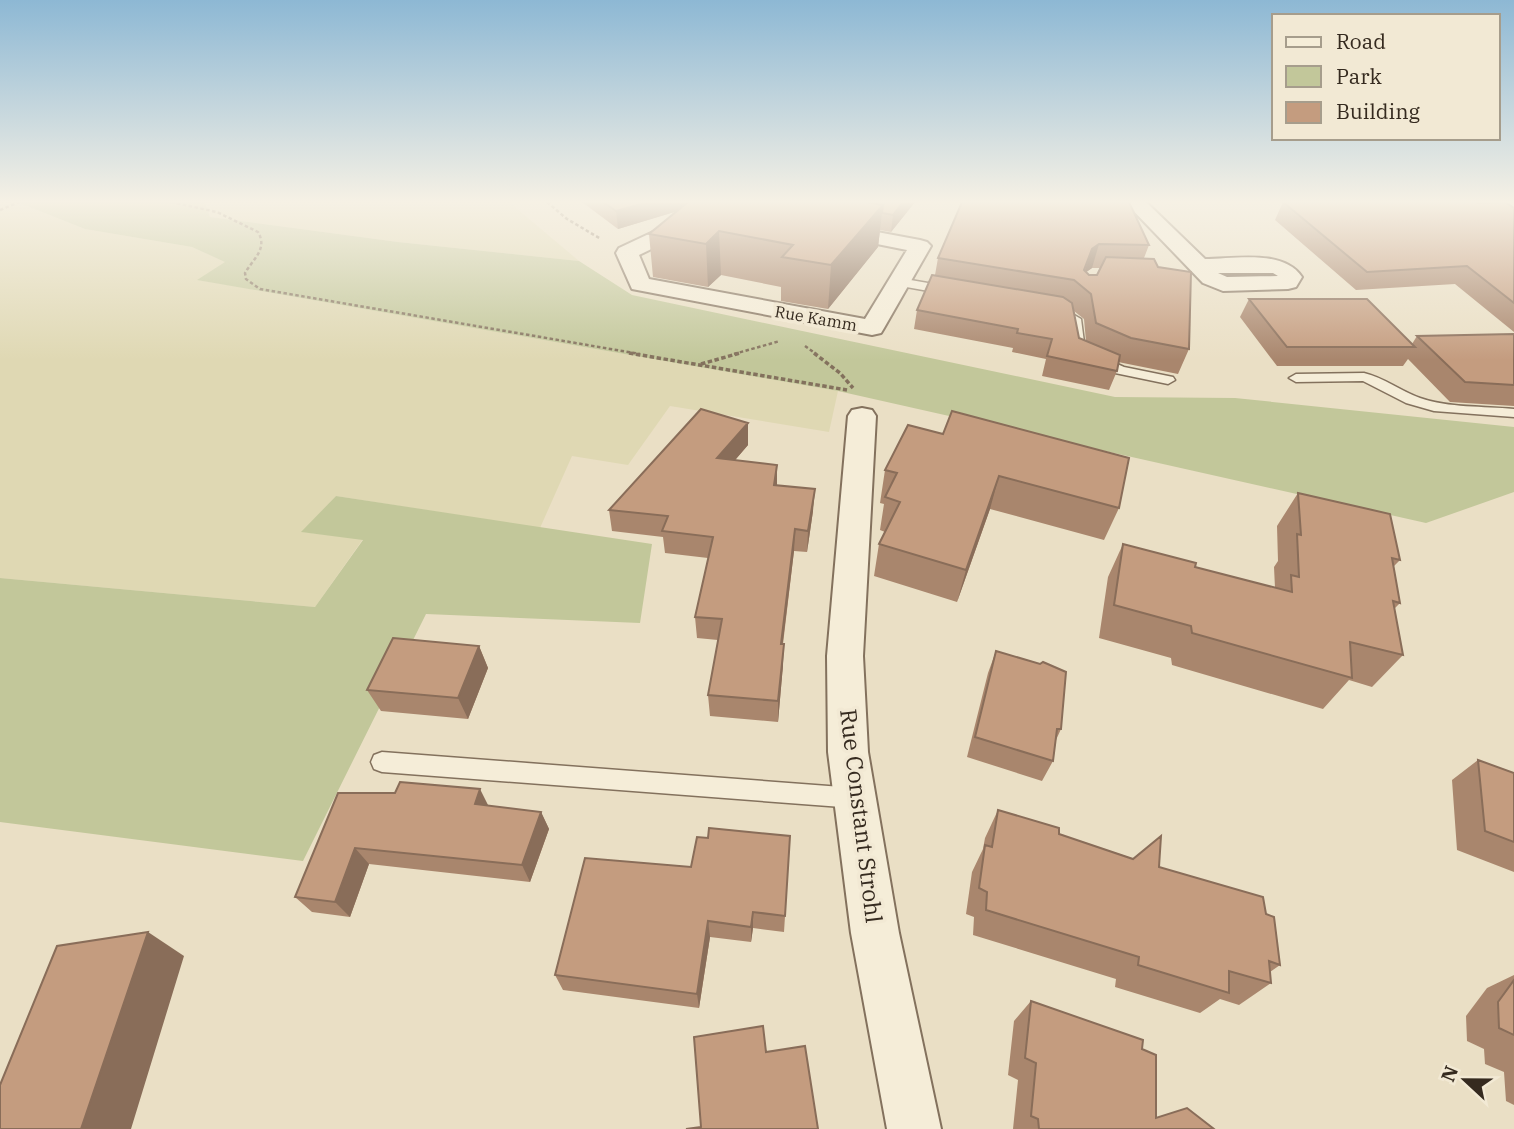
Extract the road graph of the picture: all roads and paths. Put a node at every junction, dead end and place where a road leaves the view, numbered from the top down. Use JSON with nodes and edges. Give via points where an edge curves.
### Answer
{"nodes":[{"id":1,"x":258,"y":255,"type":"edge"},
{"id":2,"x":628,"y":255,"type":"edge"},
{"id":3,"x":914,"y":255,"type":"edge"},
{"id":4,"x":1185,"y":255,"type":"edge"},
{"id":5,"x":1203,"y":274,"type":"dead end"},
{"id":6,"x":899,"y":282,"type":"junction"},
{"id":7,"x":965,"y":293,"type":"edge"},
{"id":8,"x":1041,"y":306,"type":"edge"},
{"id":9,"x":787,"y":313,"type":"junction"},
{"id":10,"x":794,"y":337,"type":"junction"},
{"id":11,"x":699,"y":365,"type":"junction"},
{"id":12,"x":1296,"y":378,"type":"dead end"},
{"id":13,"x":1168,"y":380,"type":"dead end"},
{"id":14,"x":858,"y":404,"type":"junction"},
{"id":15,"x":1514,"y":413,"type":"edge"},
{"id":16,"x":382,"y":762,"type":"dead end"},
{"id":17,"x":855,"y":798,"type":"junction"},
{"id":18,"x":914,"y":1129,"type":"edge"}],
"edges":[{"from":1,"to":11,"type":"path","via":[[245,273],[260,289]]},
{"from":2,"to":9,"type":"street","name":"Rue Kamm","via":[[640,284]]},
{"from":3,"to":6,"type":"street","name":"Rue Kamm"},
{"from":4,"to":5,"type":"street"},
{"from":6,"to":7,"type":"lane"},
{"from":6,"to":9,"type":"street","name":"Rue Kamm","via":[[872,328]]},
{"from":8,"to":13,"type":"lane","via":[[1062,310],[1075,319],[1079,352],[1085,356],[1120,370]]},
{"from":9,"to":10,"type":"path"},
{"from":10,"to":11,"type":"path"},
{"from":10,"to":14,"type":"path","via":[[841,373]]},
{"from":11,"to":14,"type":"path"},
{"from":12,"to":15,"type":"lane","via":[[1364,377],[1434,407]]},
{"from":14,"to":17,"type":"street","name":"Rue Constant Strohl","via":[[845,656],[848,752]]},
{"from":16,"to":17,"type":"lane"},
{"from":17,"to":18,"type":"street","name":"Rue Constant Strohl","via":[[875,933]]}]}
